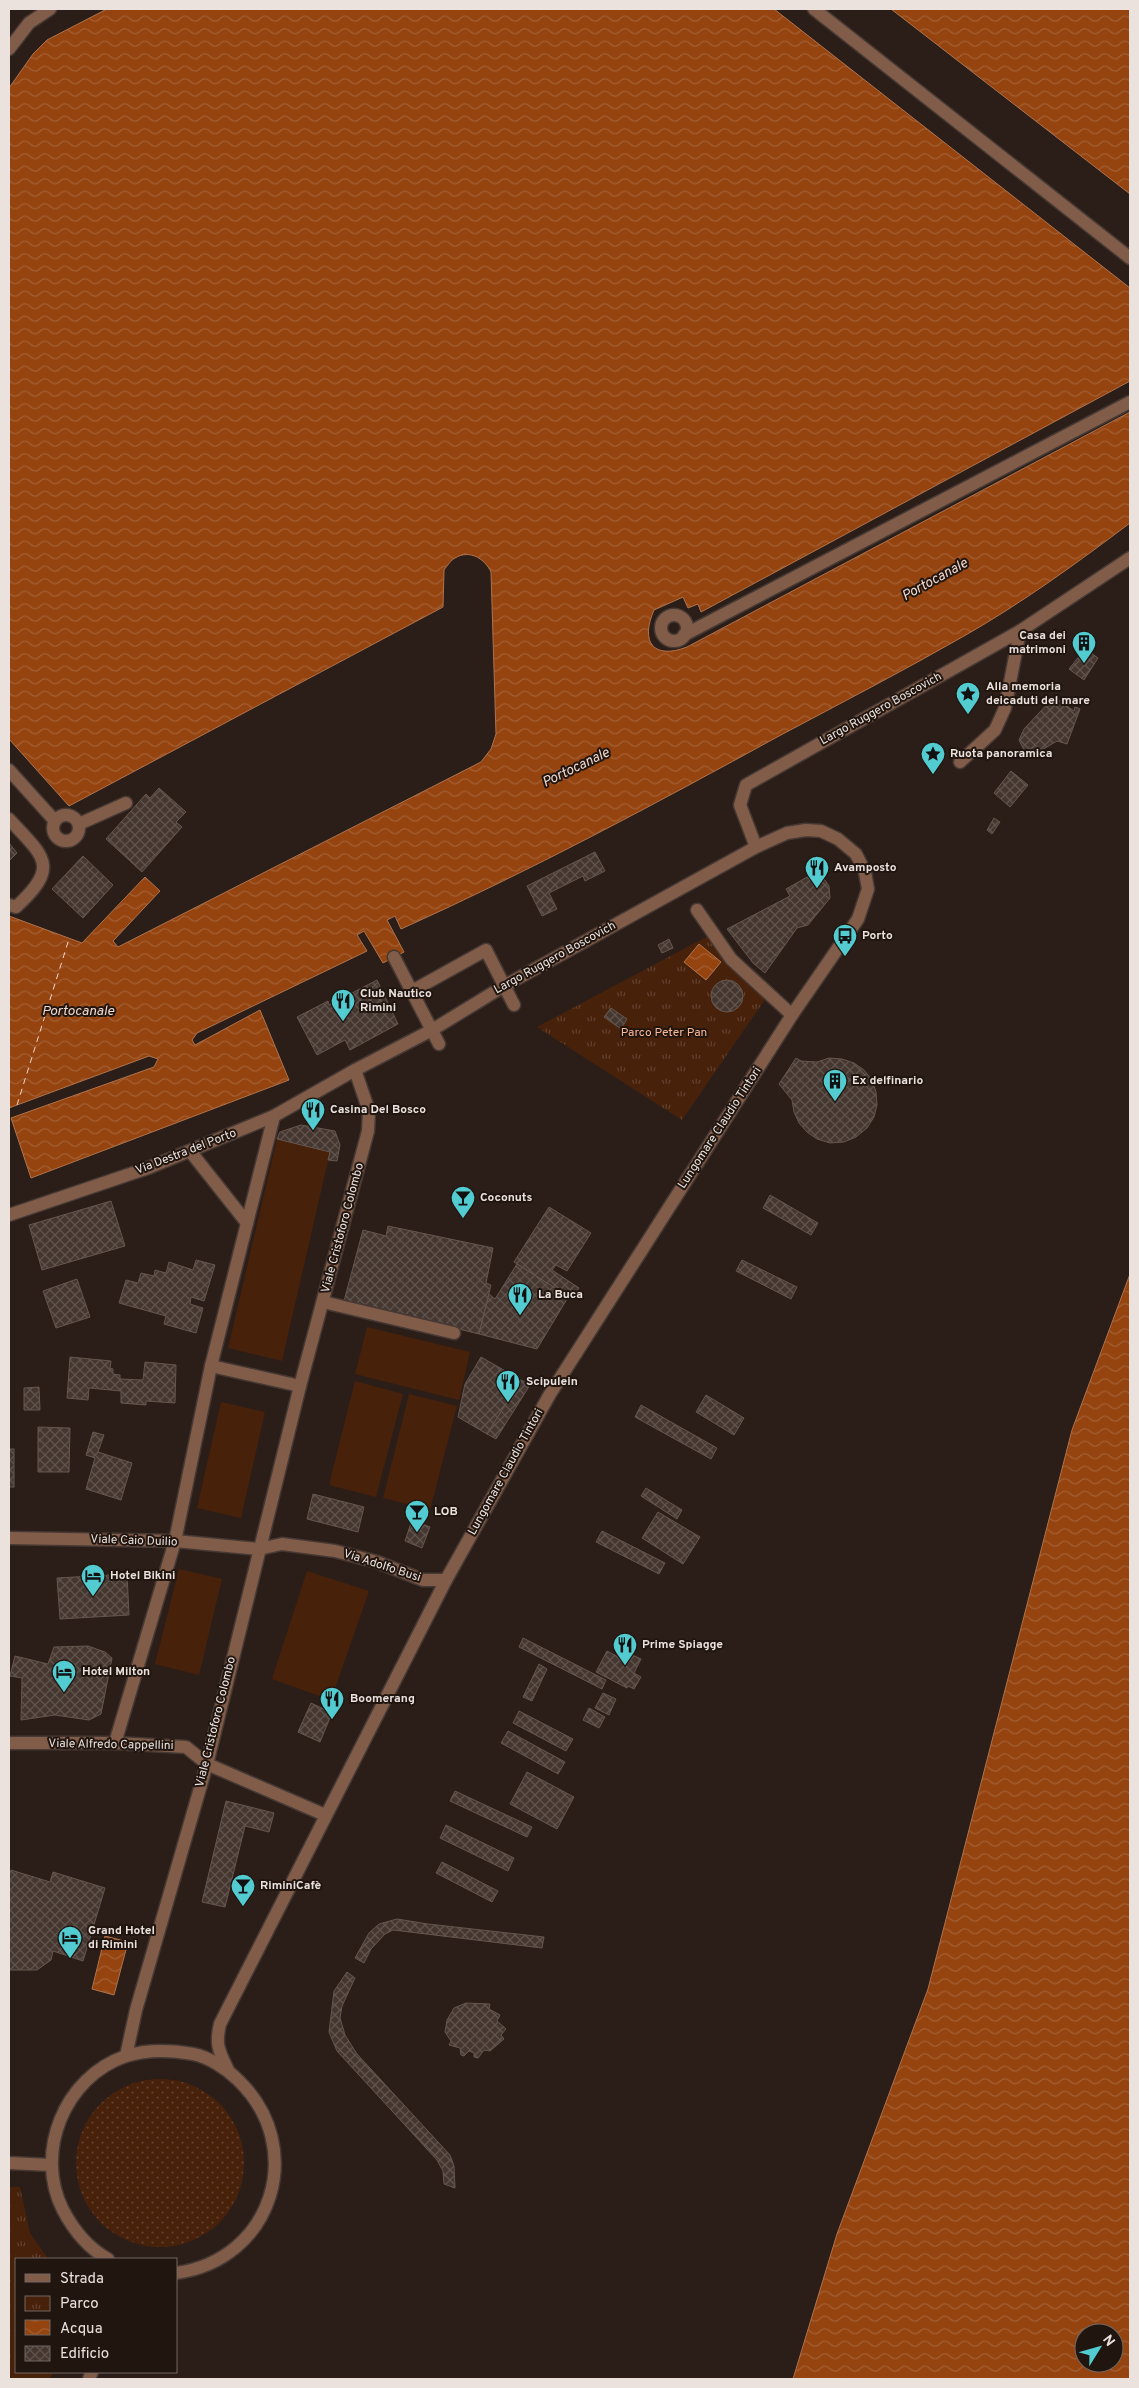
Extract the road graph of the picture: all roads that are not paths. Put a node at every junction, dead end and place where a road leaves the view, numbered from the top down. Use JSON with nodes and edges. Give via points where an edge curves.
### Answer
{"nodes":[{"id":1,"x":50,"y":9,"type":"edge"},
{"id":2,"x":814,"y":9,"type":"edge"},
{"id":3,"x":9,"y":49,"type":"edge"},
{"id":4,"x":1130,"y":258,"type":"edge"},
{"id":5,"x":1130,"y":402,"type":"edge"},
{"id":6,"x":1130,"y":558,"type":"edge"},
{"id":7,"x":1020,"y":631,"type":"junction"},
{"id":8,"x":684,"y":635,"type":"dead end"},
{"id":9,"x":960,"y":762,"type":"dead end"},
{"id":10,"x":9,"y":770,"type":"edge"},
{"id":11,"x":126,"y":803,"type":"dead end"},
{"id":12,"x":9,"y":818,"type":"edge"},
{"id":13,"x":56,"y":821,"type":"junction"},
{"id":14,"x":79,"y":824,"type":"junction"},
{"id":15,"x":55,"y":834,"type":"junction"},
{"id":16,"x":756,"y":847,"type":"junction"},
{"id":17,"x":37,"y":850,"type":"junction"},
{"id":18,"x":9,"y":904,"type":"edge"},
{"id":19,"x":864,"y":905,"type":"joint"},
{"id":20,"x":697,"y":910,"type":"dead end"},
{"id":21,"x":394,"y":957,"type":"dead end"},
{"id":22,"x":504,"y":986,"type":"junction"},
{"id":23,"x":412,"y":991,"type":"junction"},
{"id":24,"x":514,"y":1006,"type":"dead end"},
{"id":25,"x":792,"y":1015,"type":"junction"},
{"id":26,"x":432,"y":1030,"type":"junction"},
{"id":27,"x":439,"y":1044,"type":"dead end"},
{"id":28,"x":355,"y":1070,"type":"junction"},
{"id":29,"x":274,"y":1116,"type":"junction"},
{"id":30,"x":190,"y":1151,"type":"junction"},
{"id":31,"x":9,"y":1215,"type":"edge"},
{"id":32,"x":247,"y":1223,"type":"junction"},
{"id":33,"x":323,"y":1302,"type":"junction"},
{"id":34,"x":454,"y":1333,"type":"dead end"},
{"id":35,"x":211,"y":1366,"type":"junction"},
{"id":36,"x":300,"y":1386,"type":"junction"},
{"id":37,"x":9,"y":1538,"type":"edge"},
{"id":38,"x":175,"y":1541,"type":"junction"},
{"id":39,"x":259,"y":1549,"type":"junction"},
{"id":40,"x":446,"y":1580,"type":"junction"},
{"id":41,"x":9,"y":1743,"type":"edge"},
{"id":42,"x":115,"y":1743,"type":"junction"},
{"id":43,"x":207,"y":1764,"type":"junction"},
{"id":44,"x":325,"y":1815,"type":"junction"},
{"id":45,"x":126,"y":2056,"type":"junction"},
{"id":46,"x":228,"y":2070,"type":"junction"},
{"id":47,"x":9,"y":2163,"type":"edge"},
{"id":48,"x":51,"y":2165,"type":"junction"},
{"id":49,"x":106,"y":2258,"type":"edge"},
{"id":50,"x":178,"y":2273,"type":"edge"}],
"edges":[{"from":1,"to":3,"type":"street","via":[[29,22]]},
{"from":2,"to":4,"type":"street"},
{"from":5,"to":8,"type":"street"},
{"from":6,"to":7,"type":"street","name":"Largo Ruggero Boscovich"},
{"from":7,"to":9,"type":"street","via":[[1002,715],[994,730]]},
{"from":7,"to":16,"type":"street","name":"Largo Ruggero Boscovich","via":[[746,785],[740,805]]},
{"from":10,"to":13,"type":"street"},
{"from":11,"to":14,"type":"street"},
{"from":12,"to":17,"type":"street"},
{"from":13,"to":14,"type":"street","via":[[61,816],[70,815]]},
{"from":13,"to":15,"type":"street","via":[[53,826]]},
{"from":14,"to":15,"type":"street","via":[[79,833],[74,840],[61,841]]},
{"from":15,"to":17,"type":"street","via":[[44,840]]},
{"from":16,"to":19,"type":"street","name":"Largo Ruggero Boscovich","via":[[787,833],[806,830],[821,831],[838,839],[856,854],[865,872],[868,889]]},
{"from":16,"to":22,"type":"street","name":"Largo Ruggero Boscovich"},
{"from":17,"to":18,"type":"street","via":[[42,855],[45,870],[28,897],[16,908]]},
{"from":19,"to":25,"type":"street","name":"Lungomare Claudio Tintori","via":[[853,928]]},
{"from":20,"to":25,"type":"street","via":[[731,959]]},
{"from":21,"to":23,"type":"street"},
{"from":22,"to":23,"type":"street","via":[[486,950]]},
{"from":22,"to":24,"type":"street"},
{"from":22,"to":26,"type":"street","name":"Largo Ruggero Boscovich"},
{"from":23,"to":26,"type":"street"},
{"from":25,"to":40,"type":"street","name":"Lungomare Claudio Tintori","via":[[565,1370]]},
{"from":26,"to":27,"type":"street"},
{"from":26,"to":28,"type":"street","name":"Largo Ruggero Boscovich"},
{"from":28,"to":29,"type":"street","name":"Via Destra del Porto"},
{"from":28,"to":33,"type":"street","name":"Viale Cristoforo Colombo","via":[[369,1111],[368,1131]]},
{"from":29,"to":30,"type":"street","name":"Via Destra del Porto"},
{"from":29,"to":32,"type":"street"},
{"from":30,"to":31,"type":"street","name":"Via Destra del Porto"},
{"from":30,"to":32,"type":"street"},
{"from":32,"to":35,"type":"street"},
{"from":33,"to":34,"type":"street"},
{"from":33,"to":36,"type":"street","name":"Viale Cristoforo Colombo"},
{"from":35,"to":36,"type":"street"},
{"from":35,"to":38,"type":"street"},
{"from":36,"to":39,"type":"street","name":"Viale Cristoforo Colombo"},
{"from":37,"to":38,"type":"street","name":"Viale Caio Duilio"},
{"from":38,"to":39,"type":"street","name":"Viale Caio Duilio"},
{"from":38,"to":42,"type":"street"},
{"from":39,"to":40,"type":"street","name":"Via Adolfo Busi","via":[[282,1544],[335,1551],[377,1562],[423,1580]]},
{"from":39,"to":43,"type":"street","name":"Viale Cristoforo Colombo"},
{"from":40,"to":44,"type":"street","name":"Lungomare Claudio Tintori"},
{"from":41,"to":42,"type":"street","name":"Viale Alfredo Cappellini"},
{"from":42,"to":43,"type":"street","name":"Viale Alfredo Cappellini","via":[[186,1747]]},
{"from":43,"to":44,"type":"street","name":"Viale Alfredo Cappellini"},
{"from":43,"to":45,"type":"street","name":"Viale Cristoforo Colombo","via":[[136,2010]]},
{"from":44,"to":46,"type":"street","name":"Lungomare Claudio Tintori","via":[[220,2024],[217,2048]]},
{"from":45,"to":46,"type":"street","via":[[161,2050],[196,2055]]},
{"from":45,"to":48,"type":"street","via":[[101,2069],[74,2095],[64,2110],[54,2137]]},
{"from":46,"to":50,"type":"street","via":[[253,2094],[270,2126],[276,2160],[271,2196],[255,2229],[229,2254],[196,2270]]},
{"from":47,"to":48,"type":"street"},
{"from":48,"to":49,"type":"street","via":[[57,2198],[72,2228]]}]}
